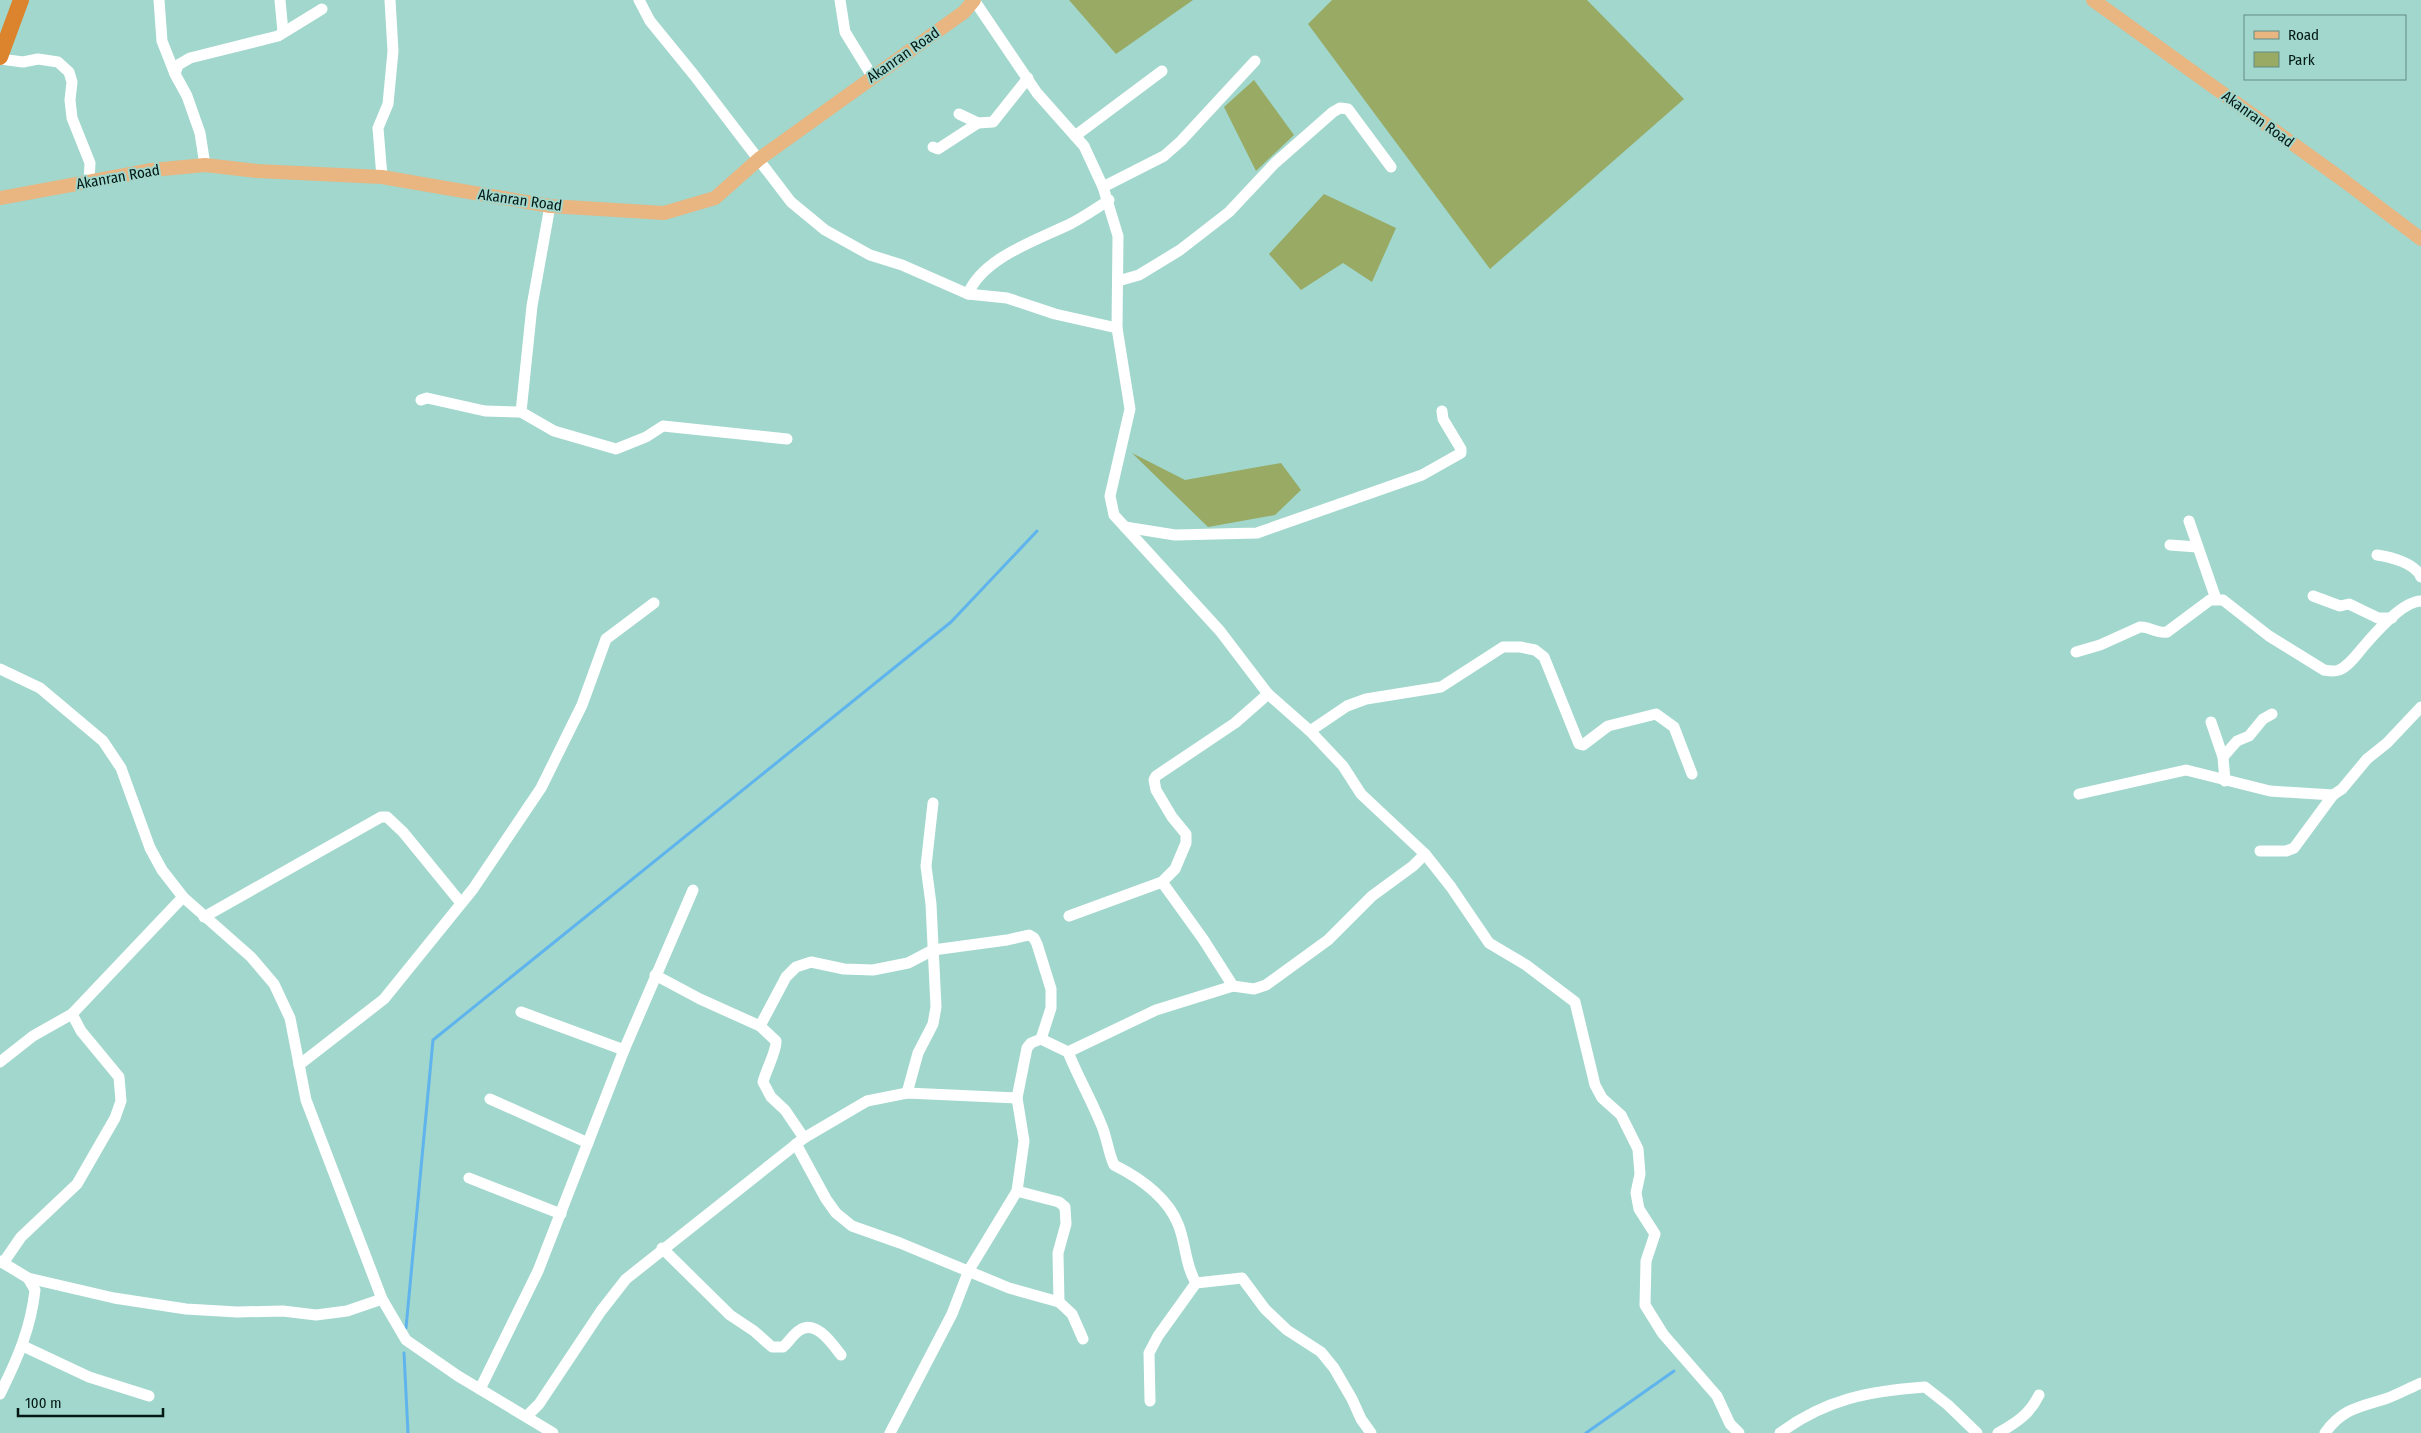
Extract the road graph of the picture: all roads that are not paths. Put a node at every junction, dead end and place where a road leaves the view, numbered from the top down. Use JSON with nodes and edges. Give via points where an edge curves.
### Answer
{"nodes":[{"id":1,"x":22,"y":0,"type":"edge"},
{"id":2,"x":158,"y":0,"type":"edge"},
{"id":3,"x":280,"y":0,"type":"edge"},
{"id":4,"x":390,"y":0,"type":"edge"},
{"id":5,"x":639,"y":0,"type":"edge"},
{"id":6,"x":840,"y":0,"type":"edge"},
{"id":7,"x":974,"y":0,"type":"edge"},
{"id":8,"x":2093,"y":0,"type":"edge"},
{"id":9,"x":322,"y":9,"type":"dead end"},
{"id":10,"x":283,"y":32,"type":"junction"},
{"id":11,"x":0,"y":58,"type":"edge"},
{"id":12,"x":1255,"y":62,"type":"dead end"},
{"id":13,"x":1162,"y":71,"type":"dead end"},
{"id":14,"x":175,"y":74,"type":"junction"},
{"id":15,"x":872,"y":76,"type":"junction"},
{"id":16,"x":1028,"y":78,"type":"junction"},
{"id":17,"x":959,"y":114,"type":"dead end"},
{"id":18,"x":978,"y":123,"type":"junction"},
{"id":19,"x":1075,"y":136,"type":"junction"},
{"id":20,"x":933,"y":146,"type":"dead end"},
{"id":21,"x":759,"y":159,"type":"junction"},
{"id":22,"x":205,"y":166,"type":"junction"},
{"id":23,"x":1391,"y":167,"type":"dead end"},
{"id":24,"x":382,"y":177,"type":"junction"},
{"id":25,"x":88,"y":182,"type":"junction"},
{"id":26,"x":1104,"y":187,"type":"junction"},
{"id":27,"x":0,"y":198,"type":"edge"},
{"id":28,"x":1109,"y":200,"type":"junction"},
{"id":29,"x":550,"y":206,"type":"junction"},
{"id":30,"x":2421,"y":240,"type":"edge"},
{"id":31,"x":1118,"y":282,"type":"junction"},
{"id":32,"x":968,"y":294,"type":"junction"},
{"id":33,"x":1116,"y":328,"type":"junction"},
{"id":34,"x":421,"y":400,"type":"dead end"},
{"id":35,"x":1442,"y":411,"type":"dead end"},
{"id":36,"x":521,"y":412,"type":"junction"},
{"id":37,"x":787,"y":439,"type":"dead end"},
{"id":38,"x":2189,"y":521,"type":"dead end"},
{"id":39,"x":1125,"y":527,"type":"junction"},
{"id":40,"x":2170,"y":545,"type":"dead end"},
{"id":41,"x":2197,"y":547,"type":"junction"},
{"id":42,"x":2377,"y":555,"type":"dead end"},
{"id":43,"x":2421,"y":577,"type":"edge"},
{"id":44,"x":2313,"y":596,"type":"dead end"},
{"id":45,"x":2216,"y":599,"type":"junction"},
{"id":46,"x":2420,"y":599,"type":"edge"},
{"id":47,"x":654,"y":603,"type":"dead end"},
{"id":48,"x":2392,"y":618,"type":"junction"},
{"id":49,"x":2076,"y":652,"type":"dead end"},
{"id":50,"x":0,"y":669,"type":"edge"},
{"id":51,"x":1268,"y":694,"type":"junction"},
{"id":52,"x":2421,"y":707,"type":"edge"},
{"id":53,"x":2272,"y":714,"type":"dead end"},
{"id":54,"x":2211,"y":722,"type":"dead end"},
{"id":55,"x":1310,"y":731,"type":"junction"},
{"id":56,"x":2223,"y":757,"type":"junction"},
{"id":57,"x":1692,"y":774,"type":"dead end"},
{"id":58,"x":2225,"y":780,"type":"junction"},
{"id":59,"x":2079,"y":794,"type":"dead end"},
{"id":60,"x":2333,"y":795,"type":"junction"},
{"id":61,"x":932,"y":803,"type":"dead end"},
{"id":62,"x":2260,"y":851,"type":"dead end"},
{"id":63,"x":1425,"y":854,"type":"junction"},
{"id":64,"x":1162,"y":882,"type":"junction"},
{"id":65,"x":693,"y":890,"type":"dead end"},
{"id":66,"x":183,"y":898,"type":"junction"},
{"id":67,"x":461,"y":903,"type":"junction"},
{"id":68,"x":204,"y":916,"type":"junction"},
{"id":69,"x":1069,"y":916,"type":"dead end"},
{"id":70,"x":933,"y":950,"type":"junction"},
{"id":71,"x":655,"y":975,"type":"junction"},
{"id":72,"x":1233,"y":986,"type":"junction"},
{"id":73,"x":521,"y":1012,"type":"dead end"},
{"id":74,"x":72,"y":1014,"type":"junction"},
{"id":75,"x":760,"y":1026,"type":"junction"},
{"id":76,"x":1041,"y":1039,"type":"junction"},
{"id":77,"x":624,"y":1050,"type":"junction"},
{"id":78,"x":1068,"y":1052,"type":"junction"},
{"id":79,"x":0,"y":1062,"type":"edge"},
{"id":80,"x":299,"y":1065,"type":"junction"},
{"id":81,"x":907,"y":1092,"type":"junction"},
{"id":82,"x":1017,"y":1098,"type":"junction"},
{"id":83,"x":490,"y":1099,"type":"dead end"},
{"id":84,"x":800,"y":1141,"type":"junction"},
{"id":85,"x":588,"y":1143,"type":"junction"},
{"id":86,"x":469,"y":1178,"type":"dead end"},
{"id":87,"x":1017,"y":1191,"type":"junction"},
{"id":88,"x":561,"y":1214,"type":"junction"},
{"id":89,"x":662,"y":1248,"type":"junction"},
{"id":90,"x":2,"y":1262,"type":"edge"},
{"id":91,"x":969,"y":1270,"type":"junction"},
{"id":92,"x":28,"y":1278,"type":"junction"},
{"id":93,"x":1196,"y":1282,"type":"junction"},
{"id":94,"x":382,"y":1299,"type":"junction"},
{"id":95,"x":1059,"y":1302,"type":"junction"},
{"id":96,"x":1083,"y":1339,"type":"dead end"},
{"id":97,"x":23,"y":1346,"type":"junction"},
{"id":98,"x":840,"y":1355,"type":"dead end"},
{"id":99,"x":2421,"y":1383,"type":"edge"},
{"id":100,"x":480,"y":1389,"type":"junction"},
{"id":101,"x":0,"y":1394,"type":"edge"},
{"id":102,"x":2039,"y":1395,"type":"dead end"},
{"id":103,"x":149,"y":1396,"type":"dead end"},
{"id":104,"x":1150,"y":1401,"type":"dead end"},
{"id":105,"x":527,"y":1416,"type":"junction"},
{"id":106,"x":553,"y":1433,"type":"edge"},
{"id":107,"x":890,"y":1433,"type":"edge"},
{"id":108,"x":1371,"y":1433,"type":"edge"},
{"id":109,"x":1739,"y":1433,"type":"edge"},
{"id":110,"x":1780,"y":1433,"type":"edge"},
{"id":111,"x":1977,"y":1433,"type":"edge"},
{"id":112,"x":1998,"y":1433,"type":"edge"},
{"id":113,"x":2325,"y":1433,"type":"edge"}],
"edges":[{"from":1,"to":11,"type":"highway"},
{"from":2,"to":14,"type":"street","via":[[162,41]]},
{"from":3,"to":10,"type":"street"},
{"from":4,"to":24,"type":"street","via":[[393,51],[388,104],[378,128]]},
{"from":5,"to":21,"type":"street","via":[[650,21]]},
{"from":6,"to":15,"type":"street","via":[[845,32]]},
{"from":7,"to":15,"type":"main road","name":"Akanran Road","via":[[964,12]]},
{"from":7,"to":16,"type":"street"},
{"from":8,"to":30,"type":"main road","name":"Akanran Road"},
{"from":9,"to":10,"type":"street"},
{"from":10,"to":14,"type":"street","via":[[278,36],[190,58],[178,65]]},
{"from":11,"to":25,"type":"street","via":[[58,62],[69,72],[72,118],[90,163]]},
{"from":12,"to":26,"type":"street","via":[[1164,156]]},
{"from":13,"to":19,"type":"street"},
{"from":14,"to":22,"type":"street","via":[[200,133]]},
{"from":15,"to":21,"type":"main road","name":"Akanran Road"},
{"from":16,"to":18,"type":"street","via":[[993,122]]},
{"from":16,"to":19,"type":"street"},
{"from":17,"to":18,"type":"street"},
{"from":18,"to":20,"type":"street","via":[[938,149]]},
{"from":19,"to":26,"type":"street","via":[[1084,146]]},
{"from":21,"to":29,"type":"main road","name":"Akanran Road","via":[[715,198],[664,213]]},
{"from":21,"to":32,"type":"street","via":[[791,202],[825,230],[870,255],[902,265]]},
{"from":22,"to":24,"type":"main road","name":"Akanran Road"},
{"from":22,"to":25,"type":"main road","name":"Akanran Road","via":[[152,170]]},
{"from":23,"to":31,"type":"street","via":[[1348,109],[1340,108],[1274,163],[1229,212],[1180,250],[1139,275]]},
{"from":24,"to":29,"type":"main road","name":"Akanran Road"},
{"from":25,"to":27,"type":"main road","name":"Akanran Road"},
{"from":26,"to":28,"type":"street"},
{"from":28,"to":31,"type":"street","via":[[1118,236]]},
{"from":28,"to":32,"type":"street","via":[[1000,259],[980,273]]},
{"from":29,"to":36,"type":"street","via":[[532,306]]},
{"from":31,"to":33,"type":"street"},
{"from":32,"to":33,"type":"street","via":[[1007,298],[1055,314]]},
{"from":33,"to":39,"type":"street","via":[[1130,409],[1110,496],[1114,515]]},
{"from":34,"to":36,"type":"street","via":[[427,398],[485,411]]},
{"from":35,"to":39,"type":"street","via":[[1461,453],[1422,475],[1364,497],[1258,533],[1175,535]]},
{"from":36,"to":37,"type":"street","via":[[554,431],[616,448],[646,437],[663,426]]},
{"from":38,"to":41,"type":"street"},
{"from":39,"to":51,"type":"street","via":[[1220,630]]},
{"from":40,"to":41,"type":"street"},
{"from":41,"to":45,"type":"street"},
{"from":42,"to":43,"type":"street","via":[[2412,567]]},
{"from":44,"to":48,"type":"street","via":[[2340,606],[2349,604],[2378,618]]},
{"from":45,"to":48,"type":"street","via":[[2222,600],[2269,636],[2332,672],[2352,660]]},
{"from":45,"to":49,"type":"street","via":[[2210,600],[2167,632],[2140,627]]},
{"from":46,"to":48,"type":"street","via":[[2408,604]]},
{"from":47,"to":67,"type":"street","via":[[606,639],[582,705],[541,788]]},
{"from":50,"to":66,"type":"street","via":[[40,688],[104,741],[121,768],[150,848]]},
{"from":51,"to":55,"type":"street"},
{"from":51,"to":64,"type":"street","via":[[1235,723],[1156,776],[1156,790],[1186,834],[1186,843],[1175,869]]},
{"from":52,"to":60,"type":"street"},
{"from":53,"to":56,"type":"street","via":[[2263,719],[2250,736],[2237,741]]},
{"from":54,"to":56,"type":"street"},
{"from":55,"to":57,"type":"street","via":[[1347,706],[1366,699],[1441,687],[1498,650],[1520,647],[1535,650],[1544,657],[1579,744],[1583,745],[1608,726],[1656,714],[1674,727]]},
{"from":55,"to":63,"type":"street","via":[[1362,794]]},
{"from":56,"to":58,"type":"street"},
{"from":58,"to":59,"type":"street","via":[[2186,770]]},
{"from":58,"to":60,"type":"street","via":[[2270,791]]},
{"from":60,"to":62,"type":"street","via":[[2294,848]]},
{"from":61,"to":70,"type":"street","via":[[926,866]]},
{"from":63,"to":72,"type":"street","via":[[1372,896],[1328,940],[1266,985],[1254,989]]},
{"from":63,"to":109,"type":"street","via":[[1489,943],[1575,1002],[1595,1086],[1602,1098],[1621,1115],[1638,1149],[1640,1174],[1636,1193],[1639,1210],[1655,1234],[1646,1261],[1645,1305],[1663,1334],[1718,1396],[1730,1424]]},
{"from":64,"to":69,"type":"street"},
{"from":64,"to":72,"type":"street"},
{"from":65,"to":71,"type":"street"},
{"from":66,"to":68,"type":"street"},
{"from":66,"to":74,"type":"street"},
{"from":67,"to":68,"type":"street","via":[[404,832],[387,817],[381,817]]},
{"from":67,"to":80,"type":"street","via":[[384,999]]},
{"from":68,"to":80,"type":"street","via":[[251,957],[274,984],[290,1018]]},
{"from":70,"to":75,"type":"street","via":[[908,963],[873,970],[844,969],[811,962],[796,967],[786,977]]},
{"from":70,"to":76,"type":"street","via":[[1032,936],[1051,990],[1051,1008]]},
{"from":70,"to":81,"type":"street","via":[[936,1007],[933,1024],[918,1053]]},
{"from":71,"to":75,"type":"street"},
{"from":71,"to":77,"type":"street"},
{"from":72,"to":78,"type":"street","via":[[1156,1010]]},
{"from":73,"to":77,"type":"street"},
{"from":74,"to":79,"type":"street","via":[[33,1036]]},
{"from":74,"to":90,"type":"street","via":[[81,1031],[119,1077],[121,1101],[115,1118],[76,1184],[21,1237]]},
{"from":75,"to":84,"type":"street","via":[[776,1041],[777,1047],[765,1074],[765,1089],[785,1110]]},
{"from":76,"to":78,"type":"street"},
{"from":76,"to":82,"type":"street","via":[[1027,1048]]},
{"from":77,"to":85,"type":"street"},
{"from":78,"to":93,"type":"street","via":[[1102,1126],[1114,1165],[1161,1196],[1178,1223],[1188,1266]]},
{"from":80,"to":94,"type":"street","via":[[306,1100]]},
{"from":81,"to":82,"type":"street"},
{"from":81,"to":84,"type":"street","via":[[867,1101]]},
{"from":82,"to":87,"type":"street","via":[[1024,1141]]},
{"from":83,"to":85,"type":"street"},
{"from":84,"to":89,"type":"street"},
{"from":84,"to":91,"type":"street","via":[[826,1199],[836,1213],[852,1226]]},
{"from":85,"to":88,"type":"street"},
{"from":86,"to":88,"type":"street"},
{"from":87,"to":91,"type":"street"},
{"from":87,"to":95,"type":"street","via":[[1059,1202],[1065,1208],[1066,1224],[1058,1253]]},
{"from":88,"to":100,"type":"street","via":[[538,1271]]},
{"from":89,"to":98,"type":"street","via":[[730,1315],[772,1347],[783,1347],[800,1329],[806,1328],[824,1335]]},
{"from":89,"to":105,"type":"street","via":[[626,1279],[539,1404]]},
{"from":90,"to":92,"type":"street"},
{"from":91,"to":95,"type":"street","via":[[1009,1288]]},
{"from":91,"to":107,"type":"street","via":[[952,1314]]},
{"from":92,"to":94,"type":"street","via":[[114,1298],[186,1309],[283,1310],[316,1315],[347,1311]]},
{"from":92,"to":97,"type":"street","via":[[35,1290]]},
{"from":93,"to":104,"type":"street","via":[[1149,1353]]},
{"from":93,"to":108,"type":"street","via":[[1242,1278],[1265,1310],[1286,1330],[1321,1352],[1334,1368]]},
{"from":94,"to":100,"type":"street","via":[[406,1340]]},
{"from":95,"to":96,"type":"street","via":[[1072,1314]]},
{"from":97,"to":101,"type":"street"},
{"from":97,"to":103,"type":"street","via":[[89,1377]]},
{"from":99,"to":113,"type":"street","via":[[2387,1399],[2354,1407]]},
{"from":100,"to":105,"type":"street"},
{"from":102,"to":112,"type":"street","via":[[2033,1409]]},
{"from":105,"to":106,"type":"street"},
{"from":110,"to":111,"type":"street","via":[[1798,1420],[1834,1403],[1870,1392],[1925,1387]]}]}
